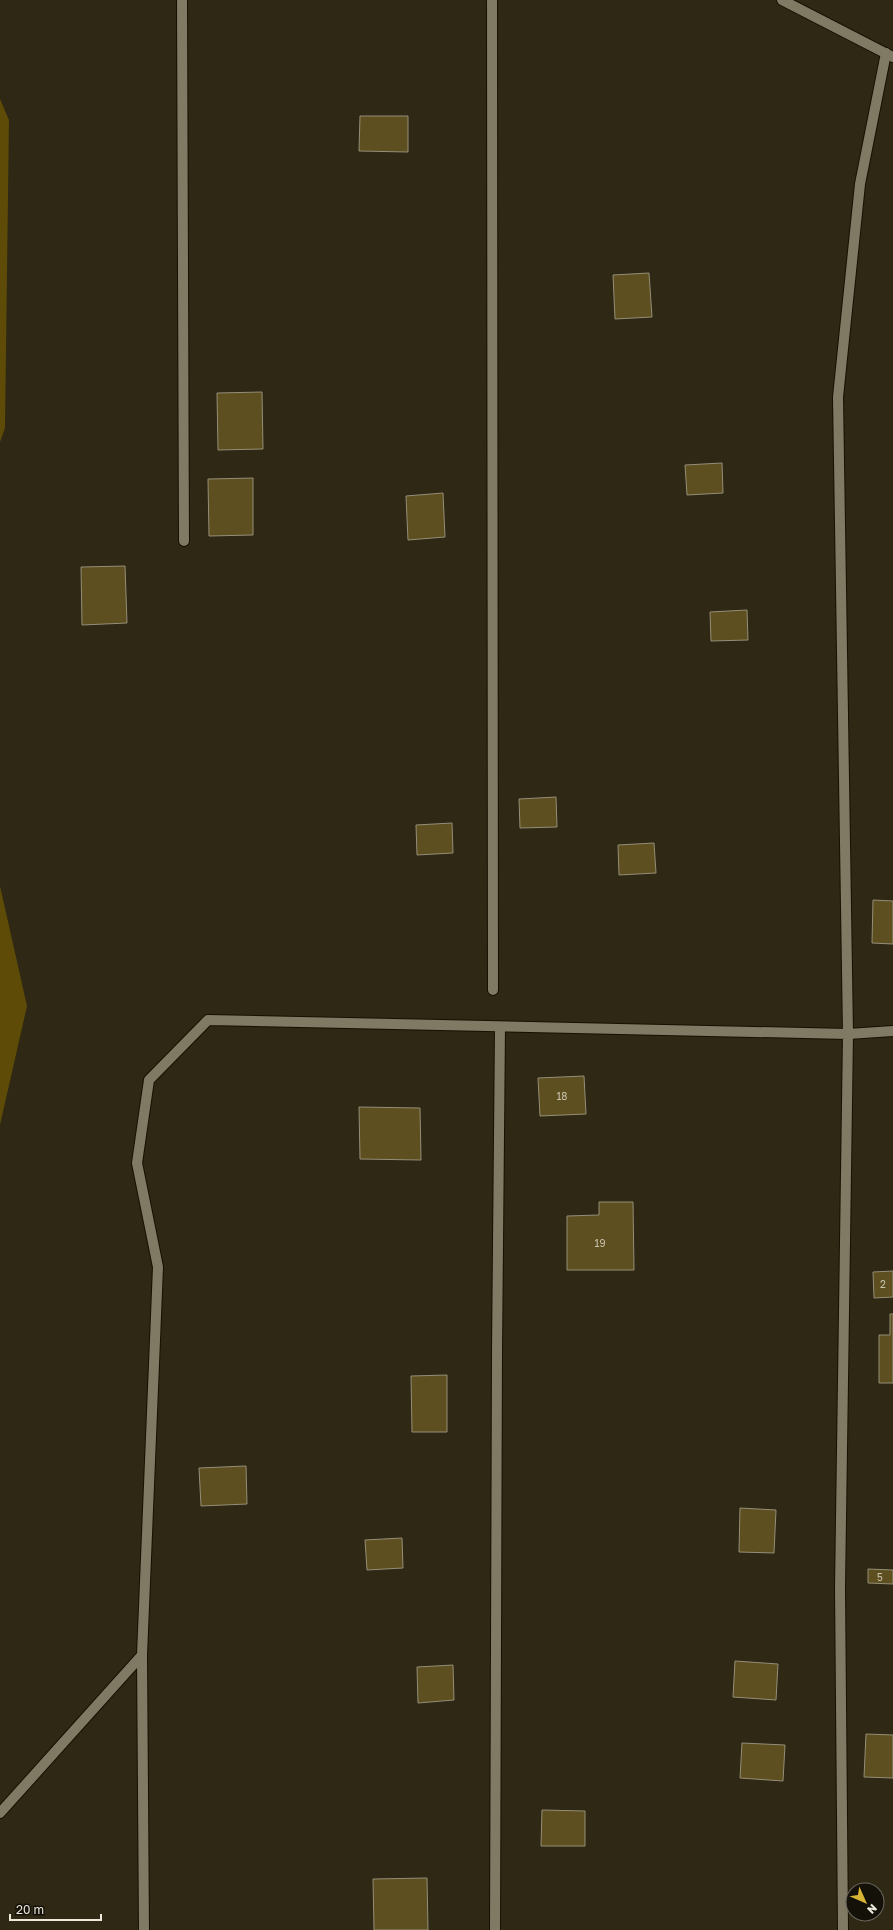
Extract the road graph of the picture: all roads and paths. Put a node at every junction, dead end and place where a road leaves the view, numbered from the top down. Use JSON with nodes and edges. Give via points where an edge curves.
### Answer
{"nodes":[{"id":1,"x":182,"y":0,"type":"edge"},
{"id":2,"x":492,"y":0,"type":"edge"},
{"id":3,"x":782,"y":0,"type":"edge"},
{"id":4,"x":890,"y":55,"type":"edge"},
{"id":5,"x":184,"y":541,"type":"dead end"},
{"id":6,"x":493,"y":990,"type":"dead end"},
{"id":7,"x":500,"y":1027,"type":"junction"},
{"id":8,"x":893,"y":1031,"type":"edge"},
{"id":9,"x":848,"y":1034,"type":"junction"},
{"id":10,"x":142,"y":1655,"type":"junction"},
{"id":11,"x":0,"y":1814,"type":"edge"},
{"id":12,"x":144,"y":1930,"type":"edge"},
{"id":13,"x":496,"y":1930,"type":"edge"},
{"id":14,"x":843,"y":1930,"type":"edge"}],
"edges":[{"from":1,"to":5,"type":"street"},
{"from":2,"to":6,"type":"street"},
{"from":3,"to":4,"type":"street"},
{"from":4,"to":9,"type":"street","via":[[860,184],[838,397]]},
{"from":7,"to":9,"type":"street"},
{"from":7,"to":10,"type":"street","via":[[208,1020],[149,1080],[137,1163],[158,1267]]},
{"from":7,"to":13,"type":"street"},
{"from":8,"to":9,"type":"street"},
{"from":9,"to":14,"type":"street","via":[[840,1588]]},
{"from":10,"to":11,"type":"street"},
{"from":10,"to":12,"type":"street"}]}
